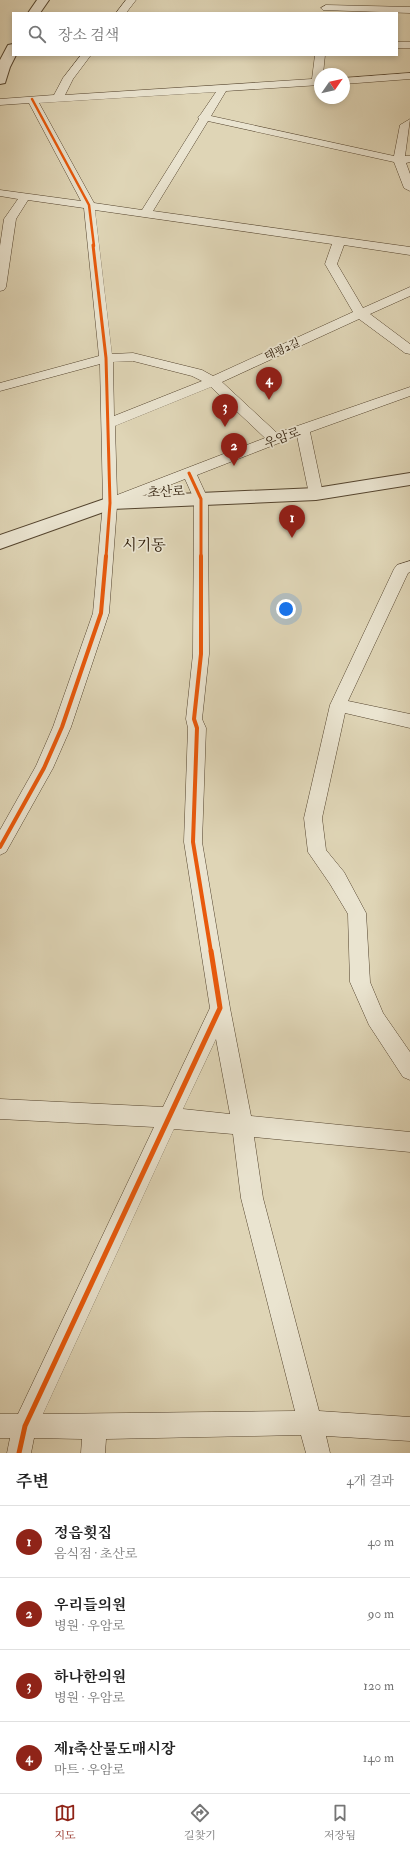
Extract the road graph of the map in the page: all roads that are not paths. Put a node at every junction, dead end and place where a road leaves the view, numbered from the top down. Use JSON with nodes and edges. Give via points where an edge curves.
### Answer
{"nodes":[{"id":1,"x":43,"y":0,"type":"edge"},
{"id":2,"x":131,"y":0,"type":"edge"},
{"id":3,"x":326,"y":7,"type":"edge"},
{"id":4,"x":410,"y":10,"type":"edge"},
{"id":5,"x":35,"y":12,"type":"edge"},
{"id":6,"x":123,"y":12,"type":"edge"},
{"id":7,"x":398,"y":44,"type":"edge"},
{"id":8,"x":410,"y":45,"type":"edge"},
{"id":9,"x":12,"y":50,"type":"edge"},
{"id":10,"x":85,"y":56,"type":"edge"},
{"id":11,"x":320,"y":56,"type":"edge"},
{"id":12,"x":319,"y":68,"type":"edge"},
{"id":13,"x":410,"y":76,"type":"edge"},
{"id":14,"x":0,"y":80,"type":"edge"},
{"id":15,"x":350,"y":81,"type":"edge"},
{"id":16,"x":314,"y":82,"type":"edge"},
{"id":17,"x":222,"y":88,"type":"junction"},
{"id":18,"x":58,"y":98,"type":"junction"},
{"id":19,"x":32,"y":99,"type":"junction"},
{"id":20,"x":0,"y":102,"type":"edge"},
{"id":21,"x":203,"y":117,"type":"junction"},
{"id":22,"x":410,"y":122,"type":"edge"},
{"id":23,"x":404,"y":160,"type":"edge"},
{"id":24,"x":410,"y":188,"type":"edge"},
{"id":25,"x":0,"y":193,"type":"edge"},
{"id":26,"x":25,"y":197,"type":"junction"},
{"id":27,"x":89,"y":205,"type":"junction"},
{"id":28,"x":146,"y":214,"type":"junction"},
{"id":29,"x":339,"y":241,"type":"junction"},
{"id":30,"x":410,"y":251,"type":"edge"},
{"id":31,"x":0,"y":287,"type":"edge"},
{"id":32,"x":410,"y":291,"type":"edge"},
{"id":33,"x":361,"y":314,"type":"junction"},
{"id":34,"x":410,"y":350,"type":"edge"},
{"id":35,"x":106,"y":358,"type":"junction"},
{"id":36,"x":213,"y":380,"type":"junction"},
{"id":37,"x":0,"y":387,"type":"edge"},
{"id":38,"x":410,"y":391,"type":"edge"},
{"id":39,"x":109,"y":423,"type":"junction"},
{"id":40,"x":302,"y":429,"type":"junction"},
{"id":41,"x":275,"y":439,"type":"junction"},
{"id":42,"x":189,"y":472,"type":"junction"},
{"id":43,"x":410,"y":479,"type":"edge"},
{"id":44,"x":316,"y":494,"type":"junction"},
{"id":45,"x":201,"y":499,"type":"junction"},
{"id":46,"x":110,"y":503,"type":"junction"},
{"id":47,"x":0,"y":542,"type":"edge"},
{"id":48,"x":410,"y":566,"type":"edge"},
{"id":49,"x":338,"y":704,"type":"junction"},
{"id":50,"x":410,"y":721,"type":"edge"},
{"id":51,"x":0,"y":847,"type":"edge"},
{"id":52,"x":220,"y":1008,"type":"junction"},
{"id":53,"x":410,"y":1070,"type":"edge"},
{"id":54,"x":0,"y":1109,"type":"edge"},
{"id":55,"x":170,"y":1118,"type":"junction"},
{"id":56,"x":242,"y":1124,"type":"junction"},
{"id":57,"x":410,"y":1142,"type":"edge"},
{"id":58,"x":309,"y":1423,"type":"junction"},
{"id":59,"x":0,"y":1426,"type":"edge"},
{"id":60,"x":25,"y":1426,"type":"junction"},
{"id":61,"x":95,"y":1427,"type":"junction"},
{"id":62,"x":410,"y":1429,"type":"edge"},
{"id":63,"x":19,"y":1453,"type":"edge"},
{"id":64,"x":93,"y":1453,"type":"edge"},
{"id":65,"x":318,"y":1453,"type":"edge"}],
"edges":[{"from":1,"to":5,"type":"street"},
{"from":2,"to":6,"type":"street"},
{"from":3,"to":4,"type":"street"},
{"from":7,"to":8,"type":"street"},
{"from":9,"to":14,"type":"street","via":[[3,67]]},
{"from":10,"to":18,"type":"street"},
{"from":11,"to":12,"type":"street"},
{"from":13,"to":15,"type":"street"},
{"from":16,"to":17,"type":"street"},
{"from":17,"to":18,"type":"street"},
{"from":17,"to":21,"type":"street"},
{"from":18,"to":19,"type":"street"},
{"from":19,"to":20,"type":"street"},
{"from":19,"to":27,"type":"street"},
{"from":21,"to":23,"type":"street"},
{"from":21,"to":28,"type":"street"},
{"from":22,"to":23,"type":"street","via":[[404,125]]},
{"from":23,"to":24,"type":"street"},
{"from":25,"to":26,"type":"street"},
{"from":26,"to":27,"type":"street"},
{"from":26,"to":31,"type":"street","via":[[10,220]]},
{"from":27,"to":28,"type":"street"},
{"from":27,"to":35,"type":"street"},
{"from":28,"to":29,"type":"street"},
{"from":29,"to":30,"type":"street"},
{"from":29,"to":33,"type":"street","via":[[332,264]]},
{"from":32,"to":33,"type":"street","name":"태평2길"},
{"from":33,"to":34,"type":"street"},
{"from":33,"to":36,"type":"street","name":"태평2길"},
{"from":35,"to":36,"type":"street","via":[[134,357],[197,373]]},
{"from":35,"to":37,"type":"street"},
{"from":35,"to":39,"type":"street"},
{"from":36,"to":39,"type":"street","name":"태평2길"},
{"from":36,"to":41,"type":"street"},
{"from":38,"to":40,"type":"street","name":"우암로"},
{"from":39,"to":46,"type":"street"},
{"from":40,"to":41,"type":"street","name":"우암로"},
{"from":40,"to":44,"type":"street"},
{"from":41,"to":42,"type":"street","name":"우암로"},
{"from":42,"to":45,"type":"street"},
{"from":42,"to":46,"type":"street","name":"우암로"},
{"from":43,"to":44,"type":"street","name":"초산로"},
{"from":44,"to":45,"type":"street","name":"초산로"},
{"from":45,"to":46,"type":"street","name":"초산로"},
{"from":45,"to":52,"type":"street","via":[[201,654],[194,719],[198,728],[193,842]]},
{"from":46,"to":47,"type":"street","name":"초산로"},
{"from":46,"to":51,"type":"street","via":[[101,613],[62,726],[47,761]]},
{"from":48,"to":49,"type":"street","via":[[402,569]]},
{"from":49,"to":50,"type":"street"},
{"from":49,"to":53,"type":"street","via":[[313,818],[317,852],[337,878],[357,912],[360,982],[376,1018]]},
{"from":52,"to":55,"type":"street"},
{"from":52,"to":56,"type":"street"},
{"from":54,"to":55,"type":"street"},
{"from":55,"to":56,"type":"street"},
{"from":55,"to":60,"type":"street"},
{"from":56,"to":57,"type":"street"},
{"from":56,"to":58,"type":"street","via":[[252,1198]]},
{"from":58,"to":61,"type":"street"},
{"from":58,"to":62,"type":"street"},
{"from":58,"to":65,"type":"street"},
{"from":59,"to":60,"type":"street"},
{"from":60,"to":61,"type":"street"},
{"from":60,"to":63,"type":"street"},
{"from":61,"to":64,"type":"street"}]}
